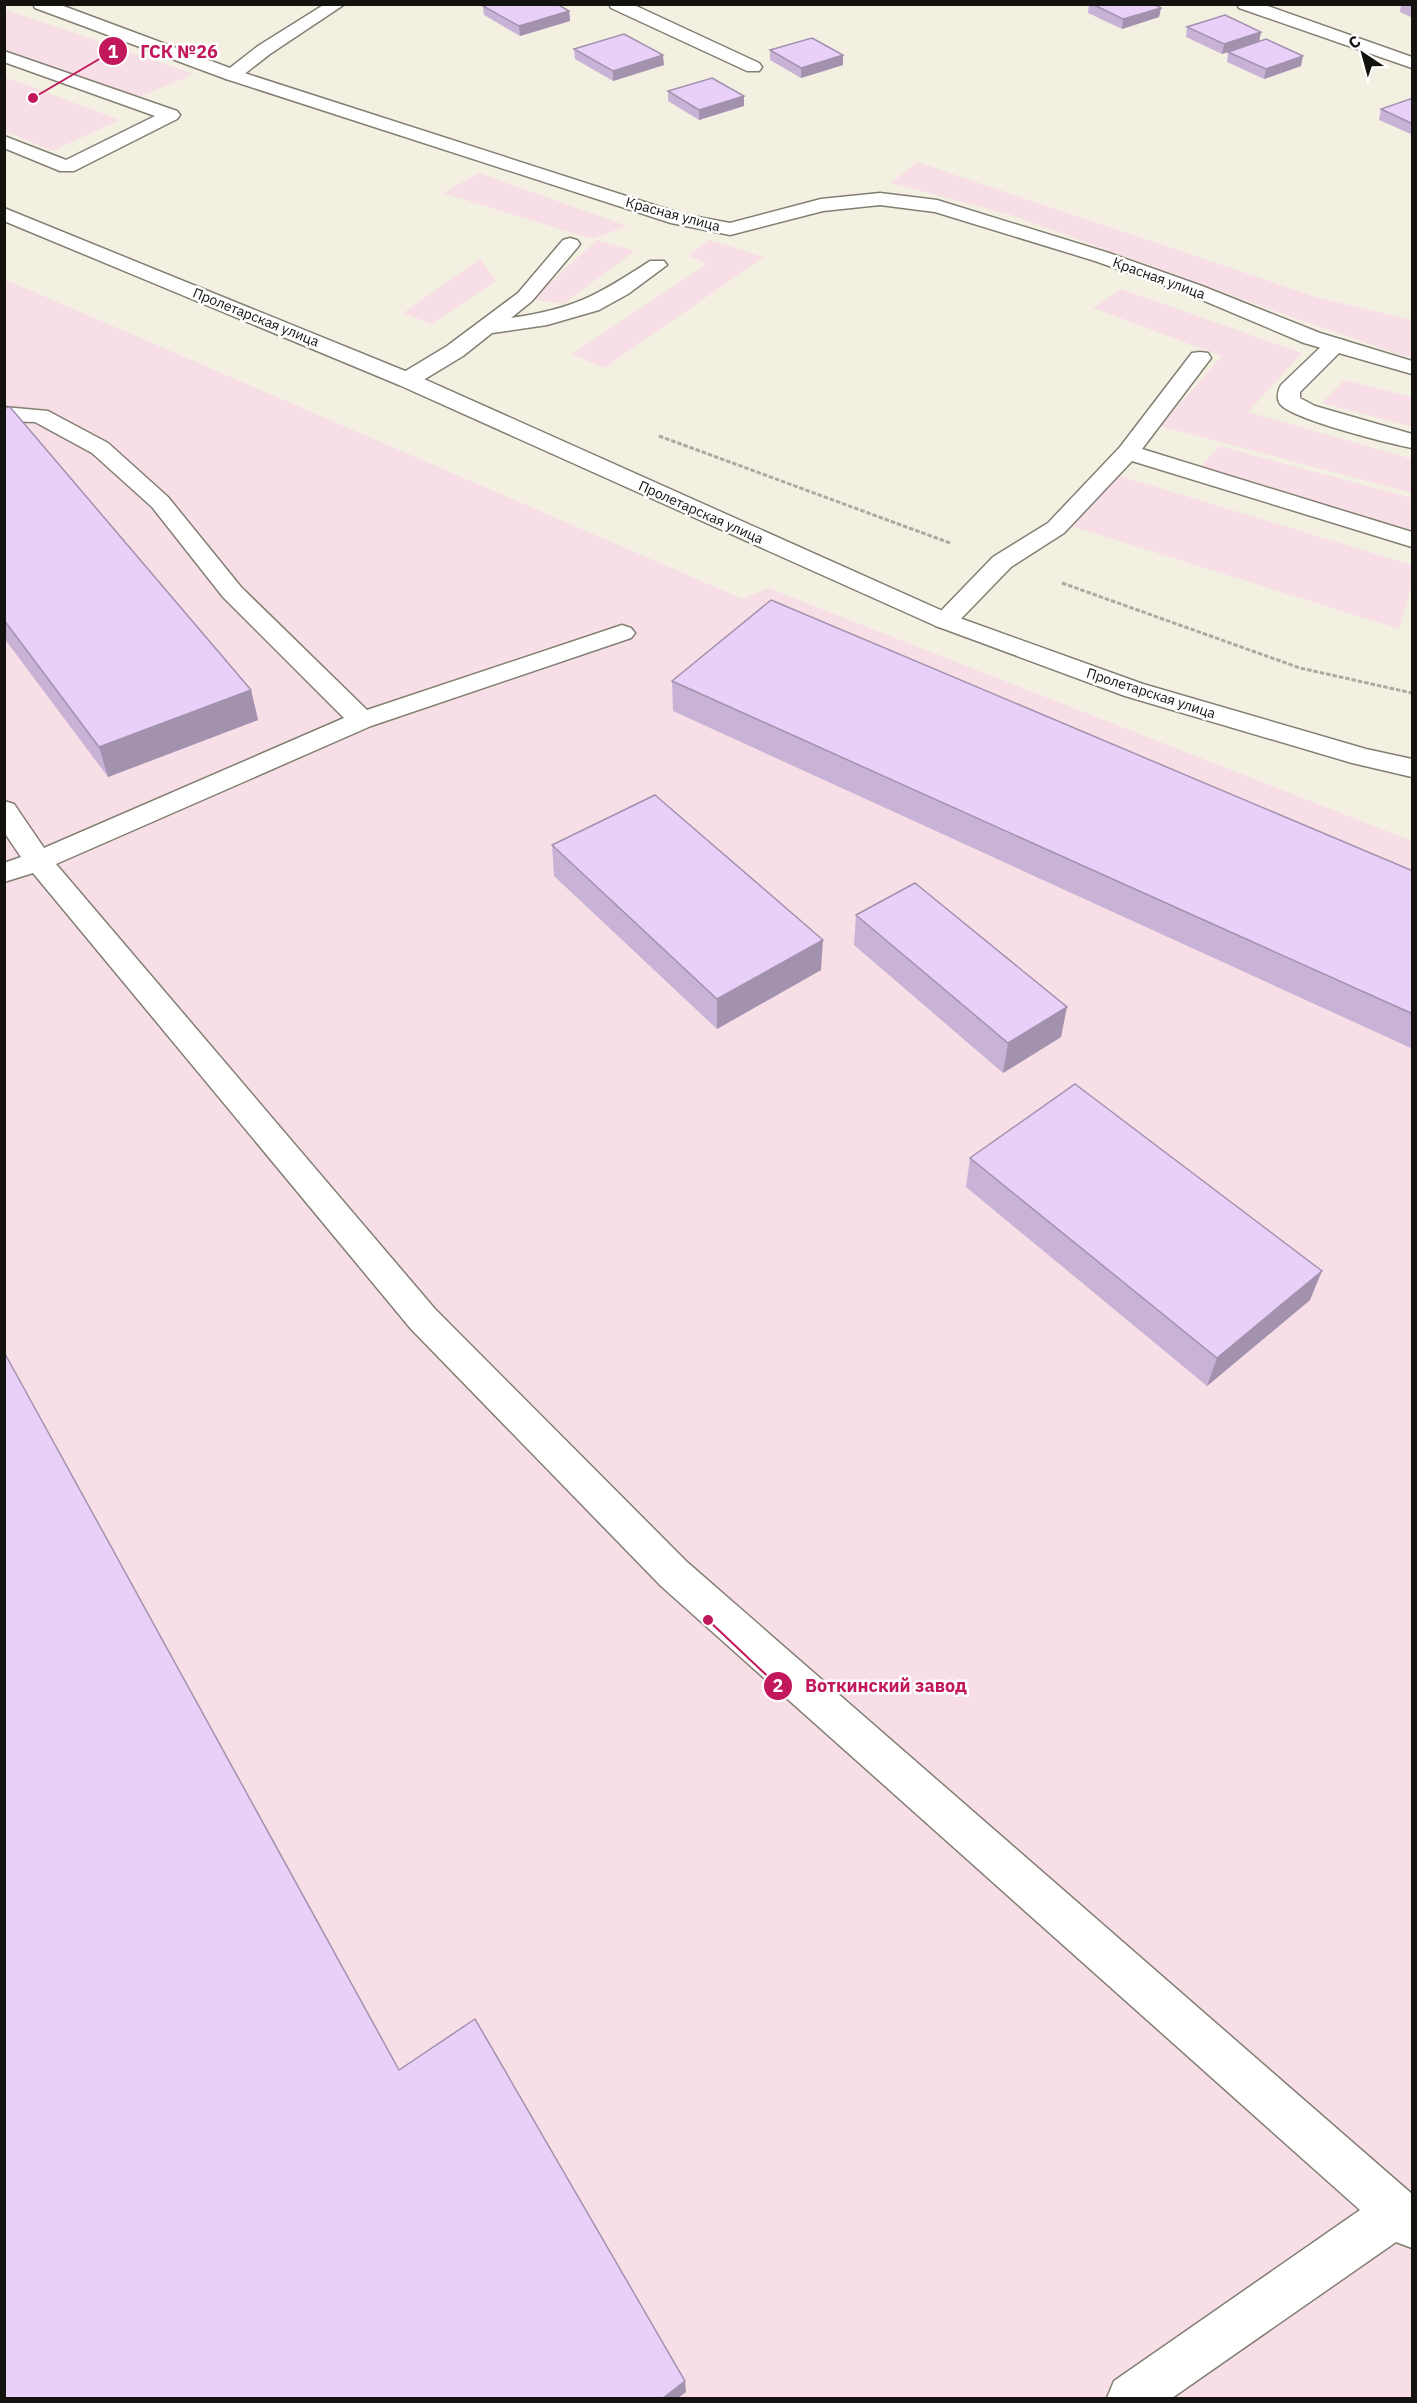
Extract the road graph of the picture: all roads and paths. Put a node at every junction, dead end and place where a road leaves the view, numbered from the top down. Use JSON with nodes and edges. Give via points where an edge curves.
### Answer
{"nodes":[{"id":1,"x":41,"y":4,"type":"edge"},
{"id":2,"x":337,"y":4,"type":"edge"},
{"id":3,"x":617,"y":4,"type":"edge"},
{"id":4,"x":1245,"y":4,"type":"edge"},
{"id":5,"x":4,"y":56,"type":"edge"},
{"id":6,"x":1413,"y":63,"type":"edge"},
{"id":7,"x":753,"y":67,"type":"dead end"},
{"id":8,"x":232,"y":75,"type":"junction"},
{"id":9,"x":4,"y":141,"type":"edge"},
{"id":10,"x":4,"y":214,"type":"edge"},
{"id":11,"x":570,"y":244,"type":"dead end"},
{"id":12,"x":657,"y":264,"type":"dead end"},
{"id":13,"x":487,"y":327,"type":"junction"},
{"id":14,"x":1336,"y":345,"type":"junction"},
{"id":15,"x":1200,"y":358,"type":"dead end"},
{"id":16,"x":1413,"y":369,"type":"edge"},
{"id":17,"x":407,"y":380,"type":"junction"},
{"id":18,"x":4,"y":414,"type":"edge"},
{"id":19,"x":651,"y":433,"type":"dead end"},
{"id":20,"x":1413,"y":441,"type":"edge"},
{"id":21,"x":1128,"y":452,"type":"junction"},
{"id":22,"x":1413,"y":540,"type":"edge"},
{"id":23,"x":1002,"y":562,"type":"junction"},
{"id":24,"x":945,"y":621,"type":"junction"},
{"id":25,"x":622,"y":633,"type":"dead end"},
{"id":26,"x":1413,"y":693,"type":"edge"},
{"id":27,"x":362,"y":720,"type":"junction"},
{"id":28,"x":1413,"y":768,"type":"edge"},
{"id":29,"x":4,"y":810,"type":"edge"},
{"id":30,"x":21,"y":867,"type":"edge"},
{"id":31,"x":1405,"y":2218,"type":"edge"},
{"id":32,"x":1131,"y":2398,"type":"edge"}],
"edges":[{"from":1,"to":8,"type":"street","name":"Красная улица"},
{"from":2,"to":8,"type":"street"},
{"from":3,"to":7,"type":"street"},
{"from":4,"to":6,"type":"street"},
{"from":5,"to":9,"type":"street","via":[[171,116],[67,167]]},
{"from":8,"to":14,"type":"street","name":"Красная улица","via":[[678,219],[730,230],[821,205],[880,199],[937,206],[1113,261]]},
{"from":10,"to":17,"type":"street","name":"Пролетарская улица"},
{"from":11,"to":13,"type":"street","via":[[525,297]]},
{"from":12,"to":13,"type":"street","via":[[584,309]]},
{"from":13,"to":17,"type":"street"},
{"from":14,"to":16,"type":"street","name":"Красная улица"},
{"from":14,"to":20,"type":"street","via":[[1289,390],[1289,401],[1307,411]]},
{"from":15,"to":21,"type":"street"},
{"from":17,"to":24,"type":"street","name":"Пролетарская улица"},
{"from":18,"to":27,"type":"street","via":[[40,416],[100,448],[160,502],[232,592]]},
{"from":19,"to":23,"type":"path"},
{"from":21,"to":22,"type":"street"},
{"from":21,"to":23,"type":"street","via":[[1056,528]]},
{"from":23,"to":24,"type":"street"},
{"from":23,"to":26,"type":"path","via":[[1300,668]]},
{"from":24,"to":28,"type":"street","name":"Пролетарская улица","via":[[1134,690],[1362,757]]},
{"from":25,"to":27,"type":"street"},
{"from":27,"to":30,"type":"street"},
{"from":29,"to":30,"type":"street"},
{"from":30,"to":31,"type":"street","via":[[423,1319],[674,1574]]},
{"from":31,"to":32,"type":"street"}]}
